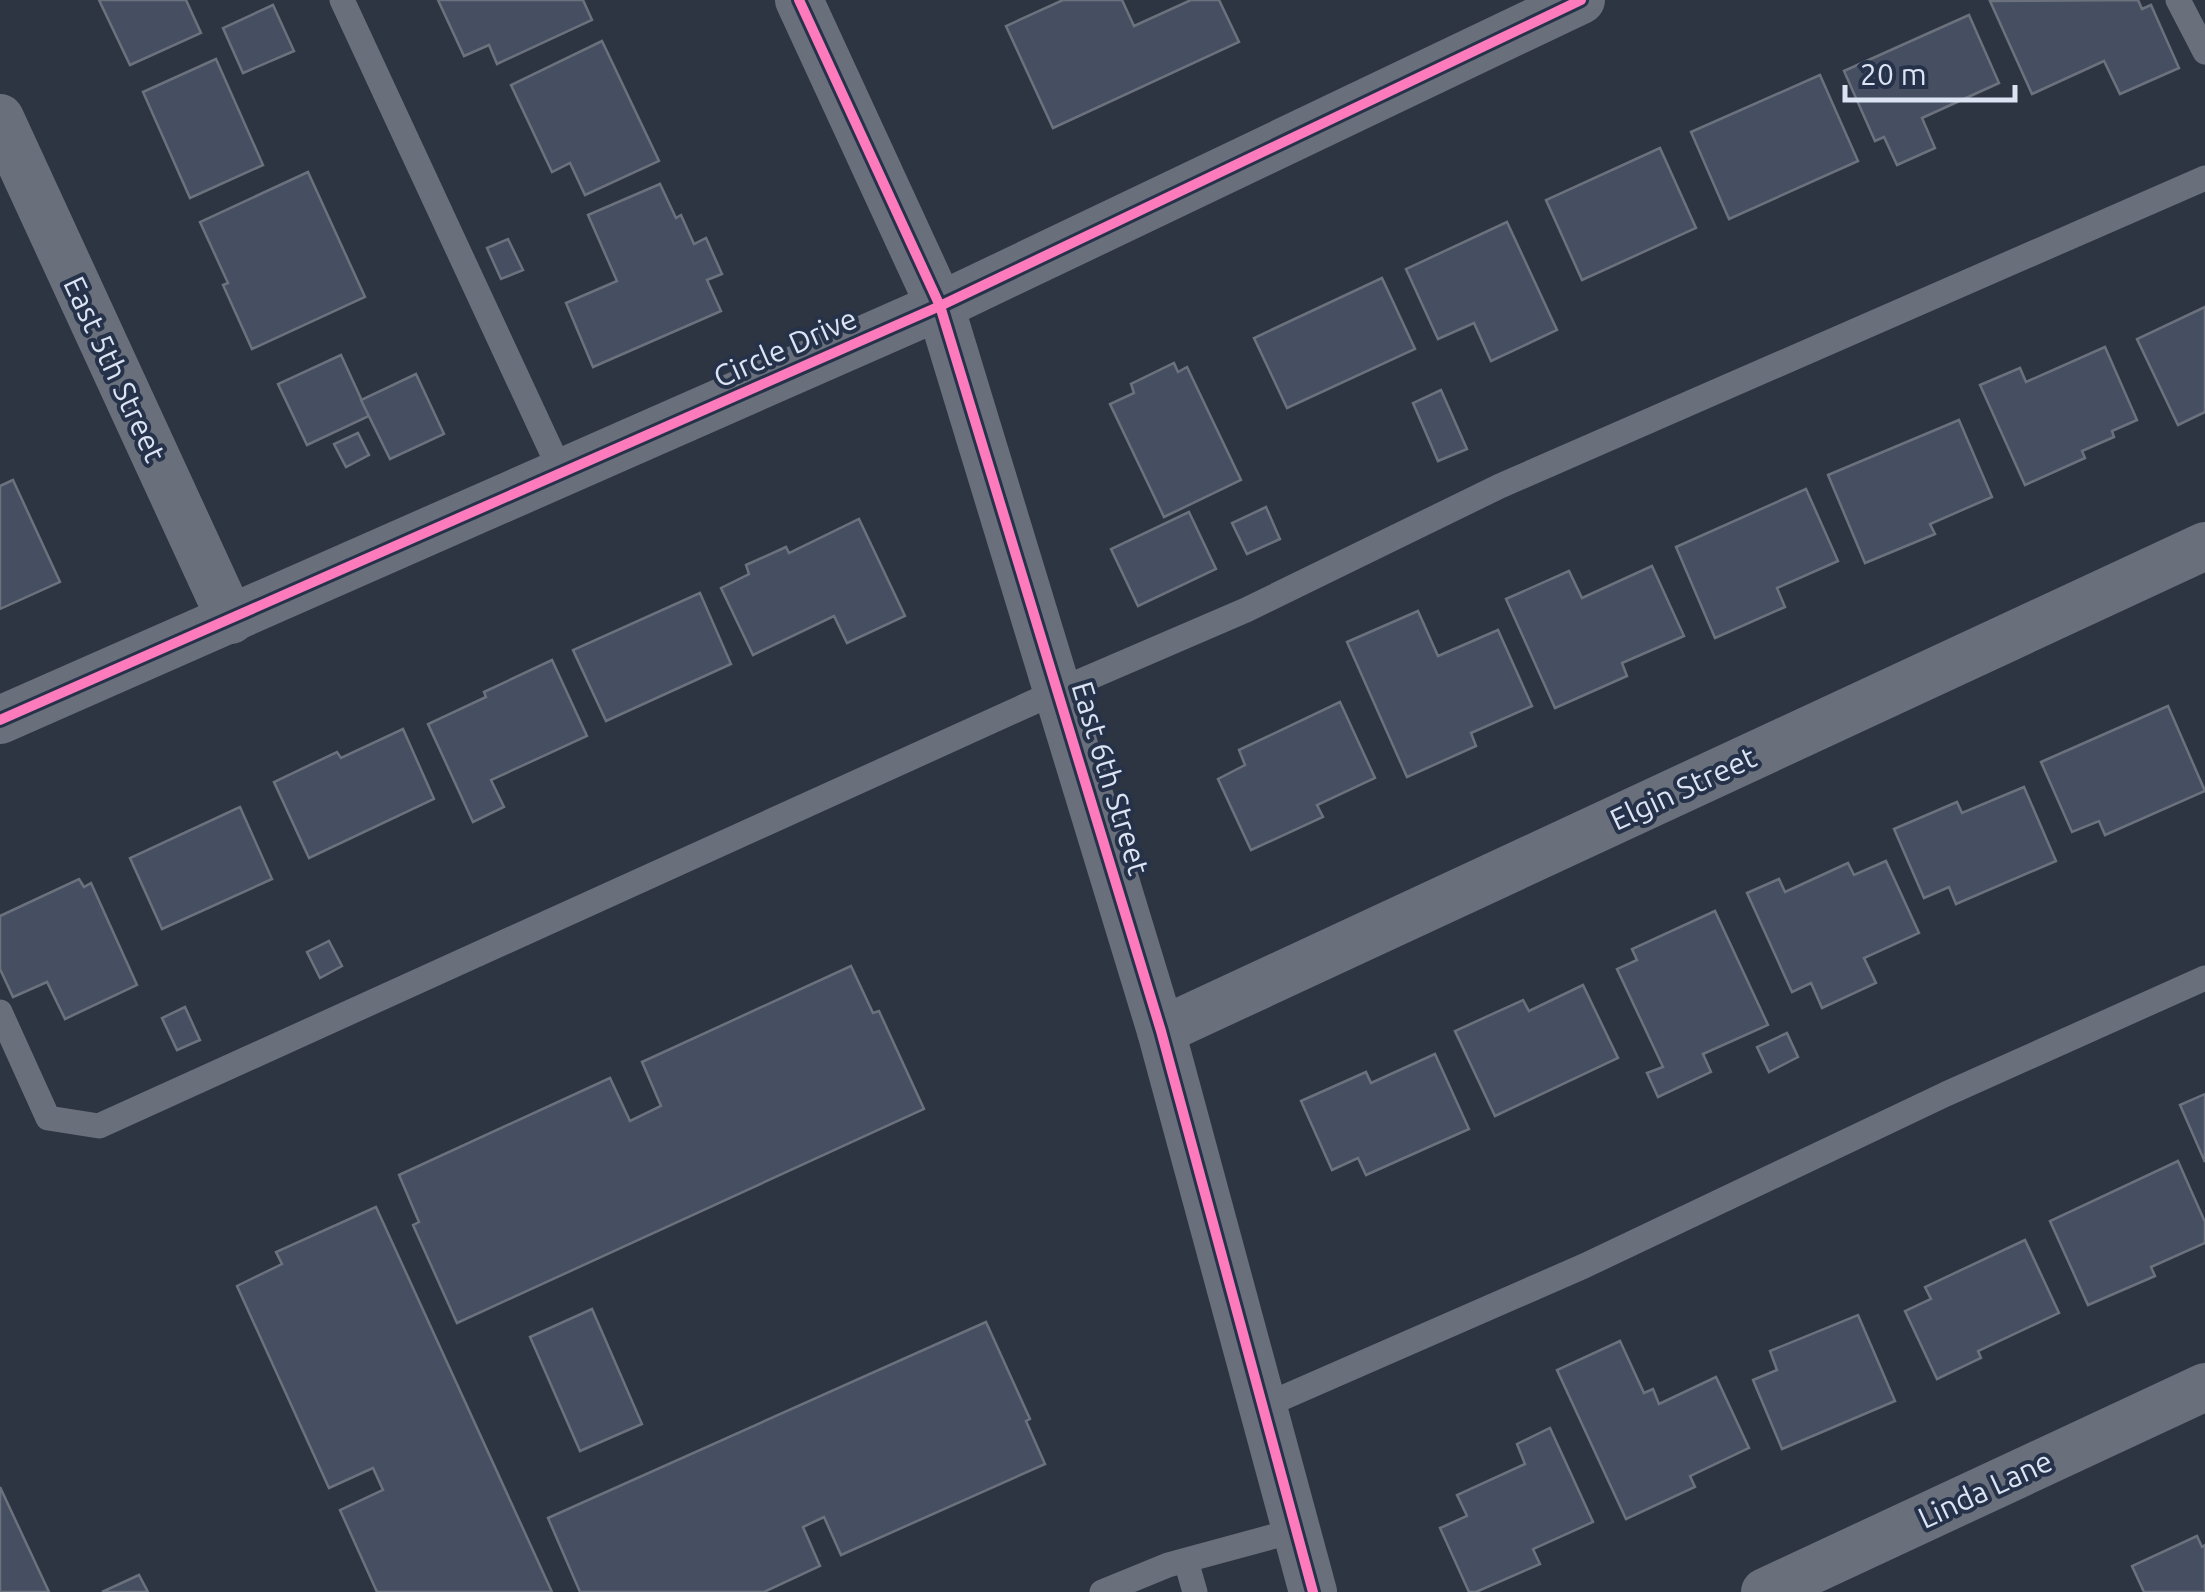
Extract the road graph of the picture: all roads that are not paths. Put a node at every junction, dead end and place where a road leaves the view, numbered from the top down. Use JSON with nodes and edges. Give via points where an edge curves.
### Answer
{"nodes":[{"id":1,"x":342,"y":0,"type":"edge"},
{"id":2,"x":799,"y":0,"type":"edge"},
{"id":3,"x":1580,"y":0,"type":"edge"},
{"id":4,"x":2178,"y":0,"type":"edge"},
{"id":5,"x":2205,"y":52,"type":"edge"},
{"id":6,"x":0,"y":118,"type":"edge"},
{"id":7,"x":2205,"y":178,"type":"edge"},
{"id":8,"x":940,"y":306,"type":"junction"},
{"id":9,"x":562,"y":474,"type":"junction"},
{"id":10,"x":2205,"y":546,"type":"edge"},
{"id":11,"x":231,"y":620,"type":"junction"},
{"id":12,"x":1058,"y":692,"type":"junction"},
{"id":13,"x":0,"y":720,"type":"edge"},
{"id":14,"x":2205,"y":978,"type":"edge"},
{"id":15,"x":0,"y":1012,"type":"edge"},
{"id":16,"x":1161,"y":1031,"type":"junction"},
{"id":17,"x":2205,"y":1387,"type":"edge"},
{"id":18,"x":1264,"y":1406,"type":"junction"},
{"id":19,"x":1297,"y":1530,"type":"junction"},
{"id":20,"x":1186,"y":1560,"type":"junction"},
{"id":21,"x":1102,"y":1592,"type":"edge"},
{"id":22,"x":1195,"y":1592,"type":"edge"},
{"id":23,"x":1313,"y":1592,"type":"edge"},
{"id":24,"x":1765,"y":1592,"type":"edge"}],
"edges":[{"from":1,"to":9,"type":"lane"},
{"from":2,"to":8,"type":"street","name":"East 6th Street"},
{"from":3,"to":8,"type":"street","name":"Circle Drive"},
{"from":4,"to":5,"type":"lane"},
{"from":6,"to":11,"type":"street","name":"East 5th Street"},
{"from":7,"to":12,"type":"lane","via":[[1500,486],[1246,610]]},
{"from":8,"to":9,"type":"street","name":"Circle Drive"},
{"from":8,"to":12,"type":"street","name":"East 6th Street"},
{"from":9,"to":11,"type":"street","name":"Circle Drive"},
{"from":10,"to":16,"type":"street","name":"Elgin Street"},
{"from":11,"to":13,"type":"street","name":"Circle Drive"},
{"from":12,"to":15,"type":"lane","via":[[99,1126],[48,1118]]},
{"from":12,"to":16,"type":"street","name":"East 6th Street"},
{"from":14,"to":18,"type":"lane","via":[[1584,1266]]},
{"from":16,"to":18,"type":"street","name":"East 6th Street"},
{"from":17,"to":24,"type":"street","name":"Linda Lane"},
{"from":18,"to":19,"type":"street","name":"East 6th Street"},
{"from":19,"to":20,"type":"lane"},
{"from":19,"to":23,"type":"street","name":"East 6th Street"},
{"from":20,"to":21,"type":"lane"},
{"from":20,"to":22,"type":"lane"}]}
